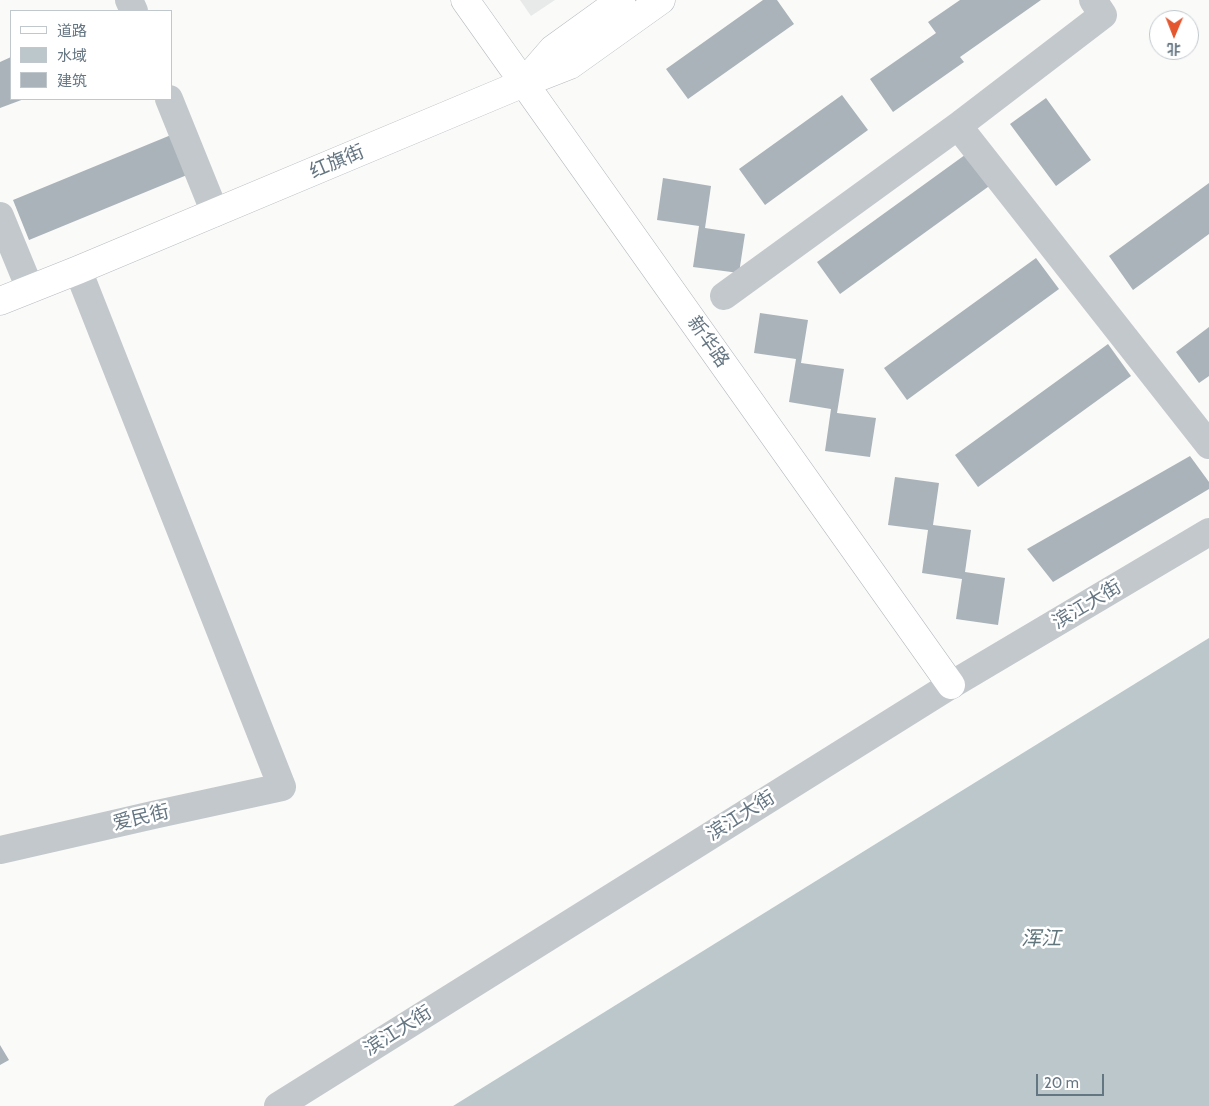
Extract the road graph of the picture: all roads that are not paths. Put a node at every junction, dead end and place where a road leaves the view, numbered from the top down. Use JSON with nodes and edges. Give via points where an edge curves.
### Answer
{"nodes":[{"id":1,"x":464,"y":0,"type":"edge"},
{"id":2,"x":621,"y":0,"type":"edge"},
{"id":3,"x":661,"y":0,"type":"edge"},
{"id":4,"x":1093,"y":0,"type":"edge"},
{"id":5,"x":524,"y":83,"type":"junction"},
{"id":6,"x":169,"y":100,"type":"edge"},
{"id":7,"x":958,"y":126,"type":"junction"},
{"id":8,"x":215,"y":213,"type":"junction"},
{"id":9,"x":0,"y":216,"type":"edge"},
{"id":10,"x":78,"y":270,"type":"junction"},
{"id":11,"x":30,"y":289,"type":"junction"},
{"id":12,"x":724,"y":296,"type":"dead end"},
{"id":13,"x":0,"y":301,"type":"edge"},
{"id":14,"x":1209,"y":445,"type":"edge"},
{"id":15,"x":1209,"y":532,"type":"edge"},
{"id":16,"x":951,"y":685,"type":"junction"},
{"id":17,"x":0,"y":850,"type":"edge"},
{"id":18,"x":278,"y":1106,"type":"edge"}],
"edges":[{"from":1,"to":5,"type":"main road","name":"新华路"},
{"from":2,"to":5,"type":"main road","via":[[553,50]]},
{"from":3,"to":5,"type":"main road","name":"红旗街","via":[[570,65]]},
{"from":4,"to":7,"type":"street","via":[[1103,15]]},
{"from":5,"to":8,"type":"main road","name":"红旗街"},
{"from":5,"to":16,"type":"main road","name":"新华路"},
{"from":6,"to":8,"type":"street"},
{"from":7,"to":12,"type":"street"},
{"from":7,"to":14,"type":"street"},
{"from":8,"to":10,"type":"main road","name":"红旗街"},
{"from":9,"to":11,"type":"street"},
{"from":10,"to":11,"type":"main road","name":"红旗街"},
{"from":10,"to":17,"type":"street","name":"爱民街","via":[[282,787]]},
{"from":11,"to":13,"type":"main road","name":"红旗街"},
{"from":15,"to":16,"type":"street","name":"滨江大街"},
{"from":16,"to":18,"type":"street","name":"滨江大街"}]}
